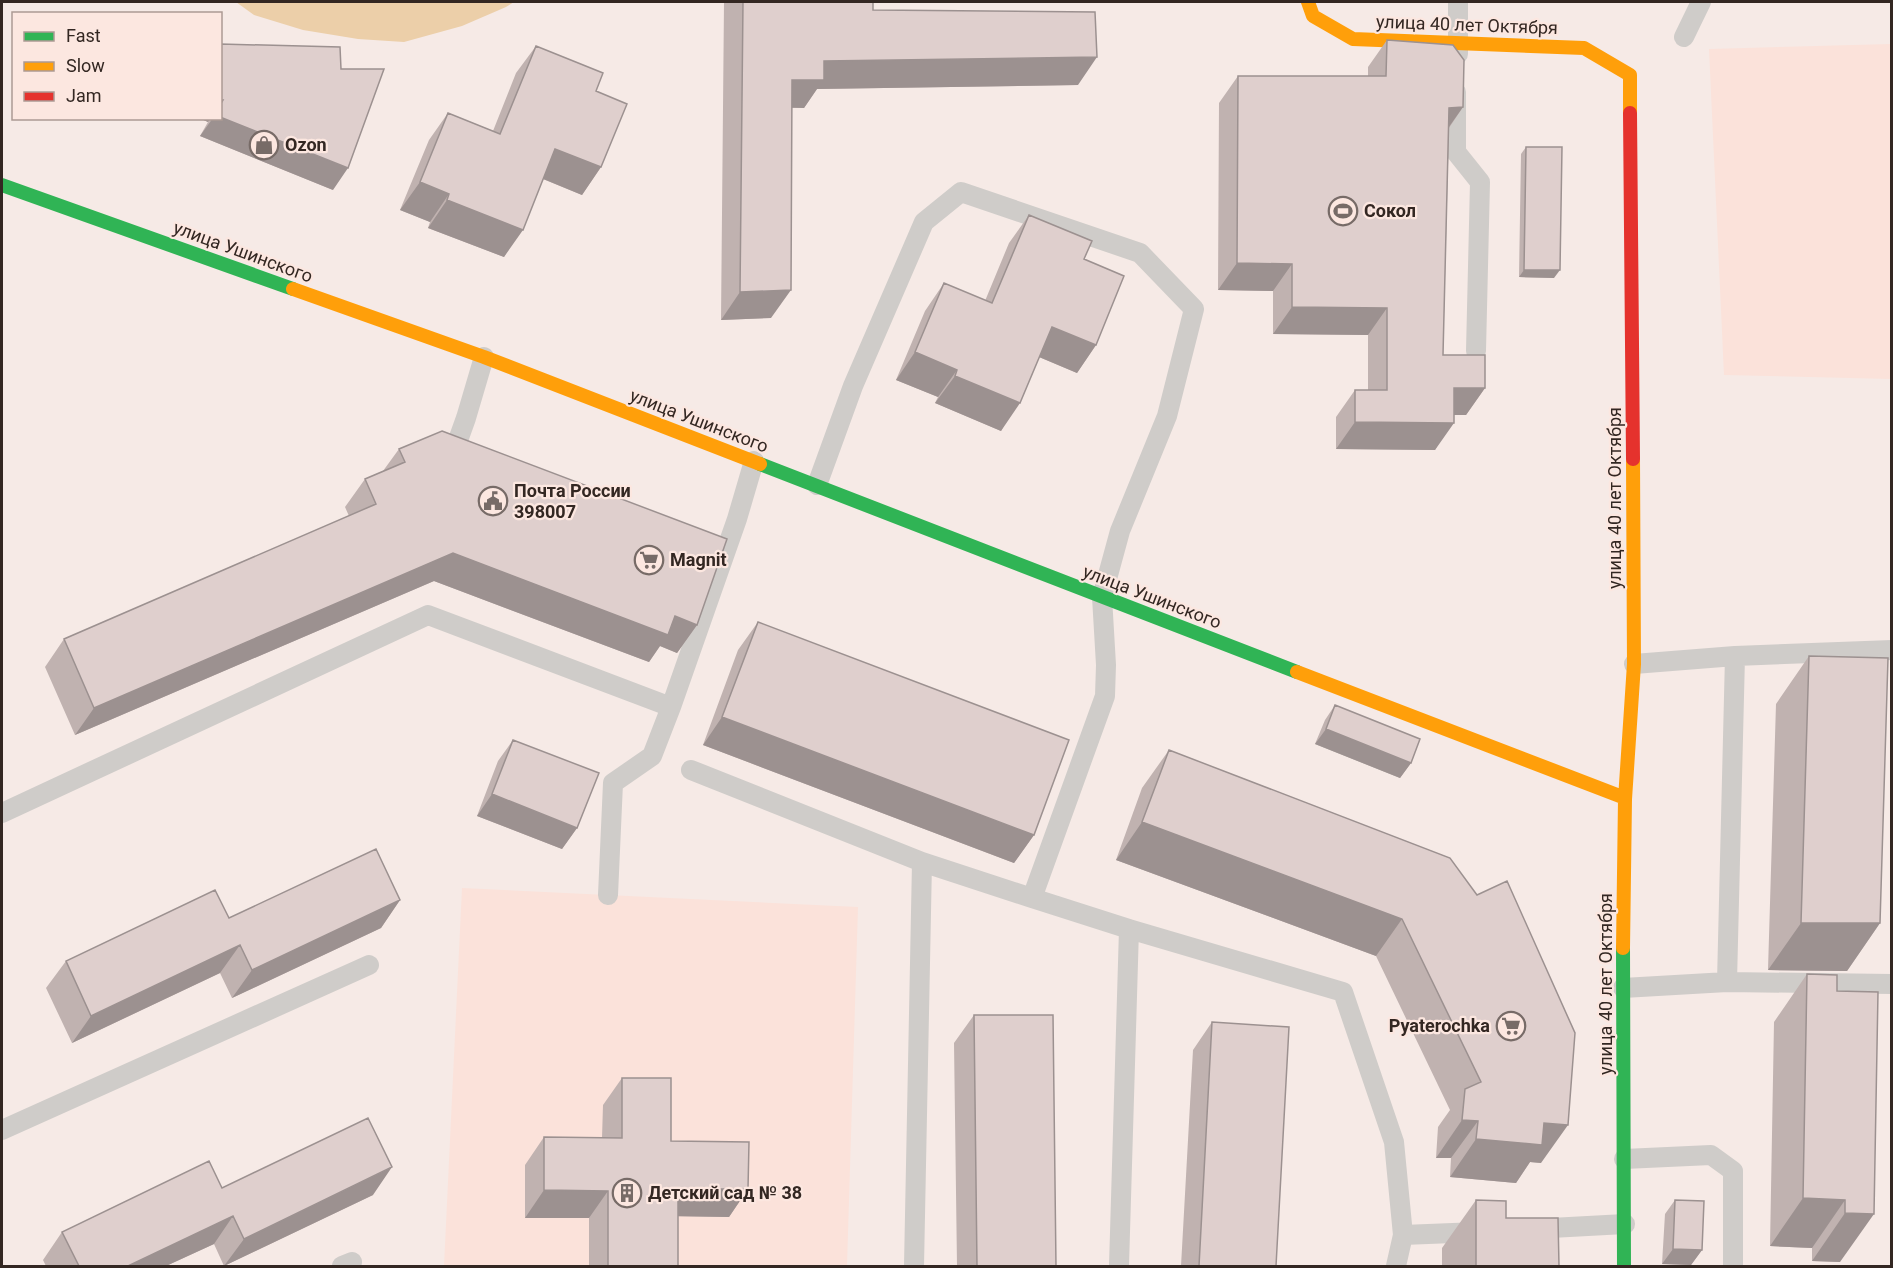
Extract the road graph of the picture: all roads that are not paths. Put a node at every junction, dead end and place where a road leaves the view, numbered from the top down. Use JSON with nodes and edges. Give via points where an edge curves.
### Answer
{"nodes":[{"id":1,"x":1308,"y":2,"type":"edge"},
{"id":2,"x":1458,"y":2,"type":"edge"},
{"id":3,"x":1701,"y":2,"type":"edge"},
{"id":4,"x":1684,"y":37,"type":"dead end"},
{"id":5,"x":1458,"y":43,"type":"junction"},
{"id":6,"x":2,"y":185,"type":"edge"},
{"id":7,"x":1476,"y":351,"type":"dead end"},
{"id":8,"x":484,"y":357,"type":"junction"},
{"id":9,"x":452,"y":457,"type":"edge"},
{"id":10,"x":754,"y":461,"type":"junction"},
{"id":11,"x":817,"y":485,"type":"junction"},
{"id":12,"x":1102,"y":597,"type":"junction"},
{"id":13,"x":1892,"y":650,"type":"edge"},
{"id":14,"x":1735,"y":656,"type":"junction"},
{"id":15,"x":1634,"y":664,"type":"junction"},
{"id":16,"x":670,"y":707,"type":"junction"},
{"id":17,"x":691,"y":770,"type":"dead end"},
{"id":18,"x":1625,"y":798,"type":"junction"},
{"id":19,"x":2,"y":813,"type":"edge"},
{"id":20,"x":922,"y":862,"type":"junction"},
{"id":21,"x":608,"y":895,"type":"dead end"},
{"id":22,"x":1032,"y":898,"type":"junction"},
{"id":23,"x":1129,"y":929,"type":"junction"},
{"id":24,"x":369,"y":965,"type":"dead end"},
{"id":25,"x":1727,"y":982,"type":"junction"},
{"id":26,"x":1892,"y":984,"type":"edge"},
{"id":27,"x":1623,"y":988,"type":"junction"},
{"id":28,"x":2,"y":1130,"type":"edge"},
{"id":29,"x":1624,"y":1159,"type":"junction"},
{"id":30,"x":1625,"y":1224,"type":"junction"},
{"id":31,"x":1515,"y":1230,"type":"edge"},
{"id":32,"x":1493,"y":1231,"type":"edge"},
{"id":33,"x":1404,"y":1235,"type":"junction"},
{"id":34,"x":914,"y":1266,"type":"edge"},
{"id":35,"x":1119,"y":1266,"type":"edge"},
{"id":36,"x":1396,"y":1266,"type":"edge"},
{"id":37,"x":1624,"y":1266,"type":"edge"},
{"id":38,"x":1733,"y":1266,"type":"edge"}],
"edges":[{"from":1,"to":5,"type":"street","name":"улица 40 лет Октября","via":[[1313,16],[1353,39]]},
{"from":2,"to":5,"type":"lane"},
{"from":3,"to":4,"type":"lane"},
{"from":5,"to":7,"type":"lane","via":[[1456,152],[1480,182]]},
{"from":5,"to":15,"type":"street","name":"улица 40 лет Октября","via":[[1584,48],[1630,75]]},
{"from":6,"to":8,"type":"street","name":"улица Ушинского"},
{"from":8,"to":9,"type":"lane"},
{"from":8,"to":10,"type":"street","name":"улица Ушинского"},
{"from":10,"to":11,"type":"street","name":"улица Ушинского"},
{"from":10,"to":16,"type":"lane"},
{"from":11,"to":12,"type":"street","name":"улица Ушинского"},
{"from":11,"to":12,"type":"lane","via":[[853,386],[924,222],[961,192],[1140,253],[1194,309],[1167,416],[1120,531]]},
{"from":12,"to":18,"type":"street","name":"улица Ушинского"},
{"from":12,"to":22,"type":"lane","via":[[1105,696]]},
{"from":13,"to":14,"type":"lane"},
{"from":14,"to":15,"type":"lane"},
{"from":14,"to":25,"type":"lane"},
{"from":15,"to":18,"type":"street","name":"улица 40 лет Октября"},
{"from":16,"to":19,"type":"lane","via":[[428,615]]},
{"from":16,"to":21,"type":"lane","via":[[652,756],[613,783]]},
{"from":17,"to":20,"type":"lane"},
{"from":18,"to":27,"type":"street","name":"улица 40 лет Октября"},
{"from":20,"to":22,"type":"lane"},
{"from":20,"to":34,"type":"lane"},
{"from":22,"to":23,"type":"lane"},
{"from":23,"to":33,"type":"lane","via":[[1343,992],[1394,1142]]},
{"from":23,"to":35,"type":"lane"},
{"from":24,"to":28,"type":"lane"},
{"from":25,"to":26,"type":"lane"},
{"from":25,"to":27,"type":"lane"},
{"from":27,"to":29,"type":"street","name":"улица 40 лет Октября"},
{"from":29,"to":30,"type":"street","name":"улица 40 лет Октября"},
{"from":29,"to":38,"type":"lane","via":[[1711,1155],[1733,1171]]},
{"from":30,"to":31,"type":"lane"},
{"from":30,"to":37,"type":"street","name":"улица 40 лет Октября"},
{"from":32,"to":33,"type":"lane"},
{"from":33,"to":36,"type":"lane"}]}
